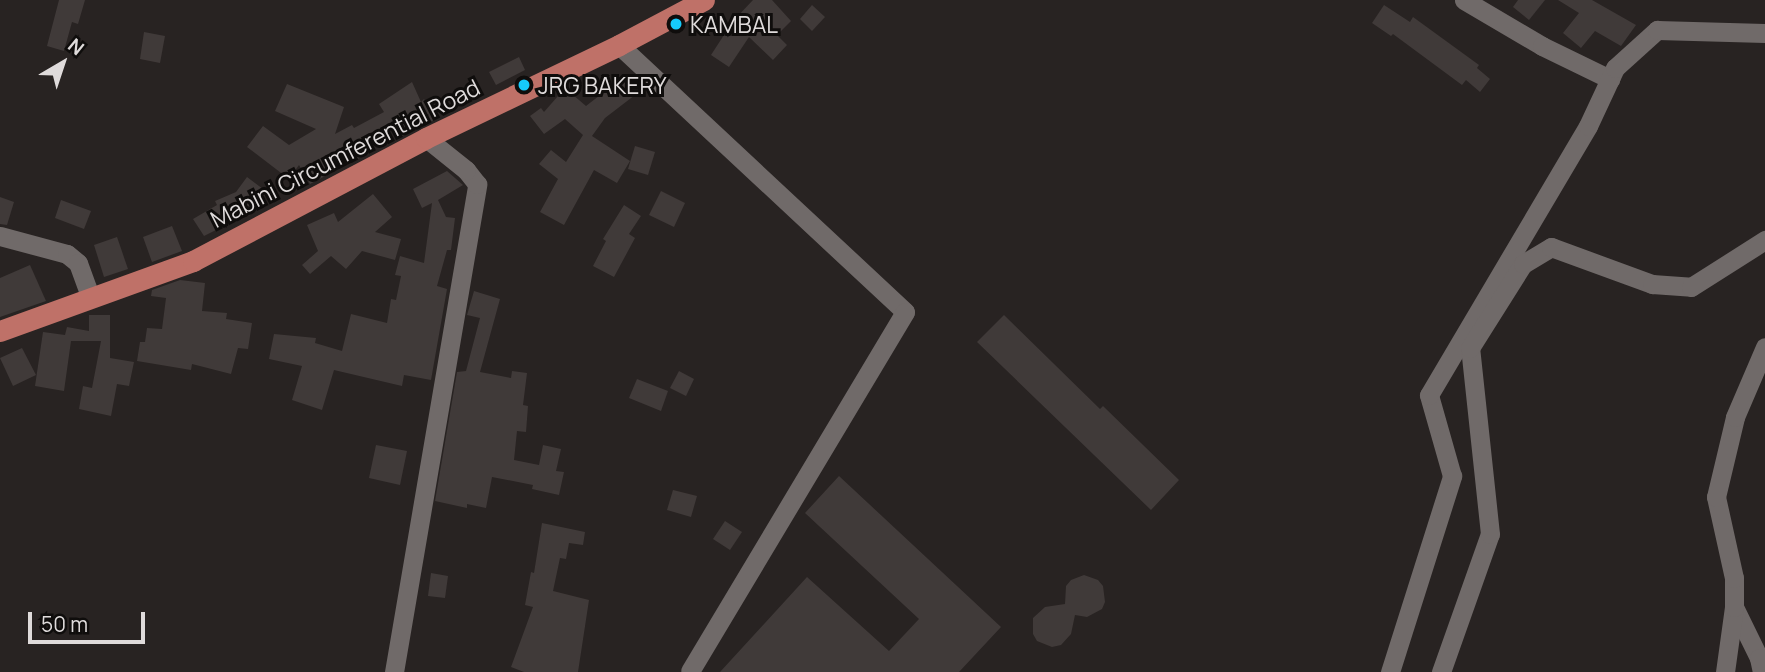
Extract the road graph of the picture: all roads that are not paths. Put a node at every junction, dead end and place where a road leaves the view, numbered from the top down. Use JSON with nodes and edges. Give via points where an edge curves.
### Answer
{"nodes":[{"id":1,"x":704,"y":0,"type":"edge"},
{"id":2,"x":1464,"y":0,"type":"edge"},
{"id":3,"x":1765,"y":33,"type":"edge"},
{"id":4,"x":619,"y":45,"type":"junction"},
{"id":5,"x":1610,"y":79,"type":"junction"},
{"id":6,"x":426,"y":138,"type":"junction"},
{"id":7,"x":0,"y":236,"type":"edge"},
{"id":8,"x":1765,"y":240,"type":"edge"},
{"id":9,"x":91,"y":298,"type":"junction"},
{"id":10,"x":0,"y":331,"type":"edge"},
{"id":11,"x":1765,"y":347,"type":"edge"},
{"id":12,"x":1734,"y":607,"type":"junction"},
{"id":13,"x":690,"y":671,"type":"edge"},
{"id":14,"x":394,"y":672,"type":"edge"},
{"id":15,"x":1390,"y":672,"type":"edge"},
{"id":16,"x":1441,"y":672,"type":"edge"},
{"id":17,"x":1725,"y":672,"type":"edge"},
{"id":18,"x":1762,"y":672,"type":"edge"}],
"edges":[{"from":1,"to":4,"type":"main road","name":"Mabini Circumferential Road"},
{"from":2,"to":5,"type":"street"},
{"from":3,"to":5,"type":"street","via":[[1657,30],[1615,68]]},
{"from":4,"to":6,"type":"main road","name":"Mabini Circumferential Road"},
{"from":4,"to":13,"type":"street","via":[[905,312]]},
{"from":5,"to":15,"type":"street","via":[[1588,126],[1429,395],[1452,476]]},
{"from":6,"to":9,"type":"main road","name":"Mabini Circumferential Road","via":[[193,261]]},
{"from":6,"to":14,"type":"street","via":[[477,184]]},
{"from":7,"to":9,"type":"street","via":[[67,254],[78,263]]},
{"from":8,"to":16,"type":"street","via":[[1691,288],[1651,284],[1551,247],[1523,264],[1470,348],[1490,534]]},
{"from":9,"to":10,"type":"main road","name":"Mabini Circumferential Road"},
{"from":11,"to":12,"type":"street","via":[[1735,417],[1716,497],[1734,578]]},
{"from":12,"to":17,"type":"street"},
{"from":12,"to":18,"type":"street"}]}
